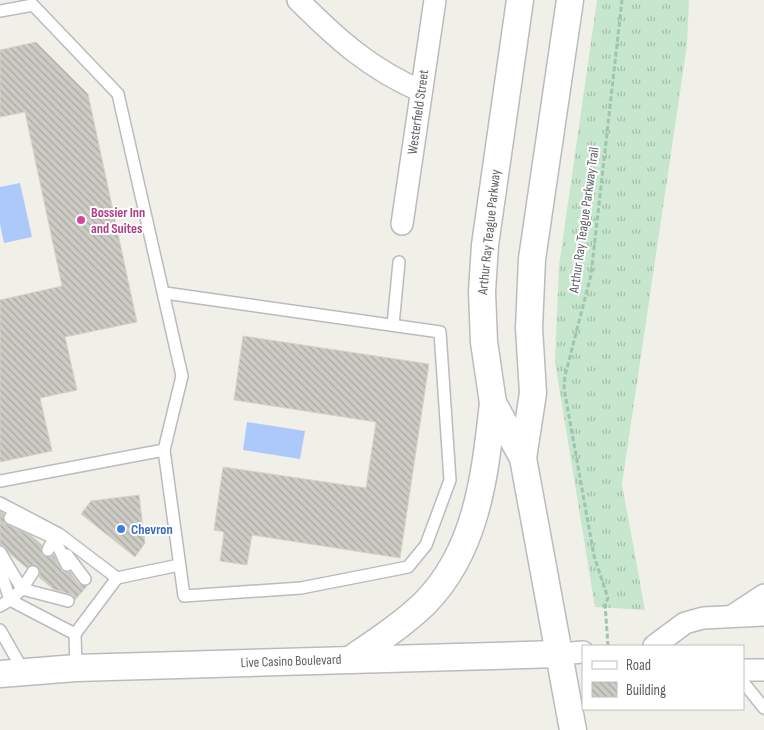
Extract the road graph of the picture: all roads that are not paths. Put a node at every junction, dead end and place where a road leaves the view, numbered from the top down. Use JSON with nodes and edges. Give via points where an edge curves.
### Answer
{"nodes":[{"id":1,"x":298,"y":0,"type":"edge"},
{"id":2,"x":435,"y":0,"type":"edge"},
{"id":3,"x":520,"y":0,"type":"edge"},
{"id":4,"x":570,"y":0,"type":"edge"},
{"id":5,"x":30,"y":3,"type":"edge"},
{"id":6,"x":0,"y":12,"type":"edge"},
{"id":7,"x":421,"y":91,"type":"junction"},
{"id":8,"x":402,"y":224,"type":"dead end"},
{"id":9,"x":399,"y":262,"type":"dead end"},
{"id":10,"x":165,"y":293,"type":"junction"},
{"id":11,"x":393,"y":325,"type":"junction"},
{"id":12,"x":493,"y":403,"type":"junction"},
{"id":13,"x":164,"y":450,"type":"junction"},
{"id":14,"x":523,"y":458,"type":"junction"},
{"id":15,"x":0,"y":481,"type":"edge"},
{"id":16,"x":0,"y":503,"type":"edge"},
{"id":17,"x":10,"y":518,"type":"dead end"},
{"id":18,"x":26,"y":532,"type":"dead end"},
{"id":19,"x":57,"y":536,"type":"junction"},
{"id":20,"x":48,"y":550,"type":"dead end"},
{"id":21,"x":4,"y":553,"type":"edge"},
{"id":22,"x":68,"y":565,"type":"dead end"},
{"id":23,"x":179,"y":565,"type":"junction"},
{"id":24,"x":0,"y":569,"type":"edge"},
{"id":25,"x":32,"y":572,"type":"dead end"},
{"id":26,"x":117,"y":578,"type":"junction"},
{"id":27,"x":85,"y":579,"type":"dead end"},
{"id":28,"x":51,"y":587,"type":"dead end"},
{"id":29,"x":22,"y":589,"type":"junction"},
{"id":30,"x":764,"y":595,"type":"edge"},
{"id":31,"x":10,"y":600,"type":"junction"},
{"id":32,"x":68,"y":601,"type":"dead end"},
{"id":33,"x":0,"y":606,"type":"edge"},
{"id":34,"x":764,"y":615,"type":"edge"},
{"id":35,"x":732,"y":616,"type":"junction"},
{"id":36,"x":0,"y":630,"type":"edge"},
{"id":37,"x":75,"y":634,"type":"junction"},
{"id":38,"x":655,"y":645,"type":"edge"},
{"id":39,"x":571,"y":653,"type":"edge"},
{"id":40,"x":351,"y":659,"type":"junction"},
{"id":41,"x":76,"y":668,"type":"junction"},
{"id":42,"x":744,"y":670,"type":"edge"},
{"id":43,"x":764,"y":670,"type":"edge"},
{"id":44,"x":12,"y":673,"type":"edge"},
{"id":45,"x":744,"y":683,"type":"edge"},
{"id":46,"x":764,"y":708,"type":"edge"},
{"id":47,"x":572,"y":730,"type":"edge"}],
"edges":[{"from":1,"to":7,"type":"street","via":[[360,58]]},
{"from":2,"to":7,"type":"street","name":"Westerfield Street"},
{"from":3,"to":12,"type":"street","name":"Arthur Ray Teague Parkway","via":[[482,270],[484,342]]},
{"from":4,"to":14,"type":"street","name":"Arthur Ray Teague Parkway","via":[[532,258],[529,328],[533,393]]},
{"from":5,"to":6,"type":"lane"},
{"from":5,"to":10,"type":"lane","via":[[118,94]]},
{"from":7,"to":8,"type":"street","name":"Westerfield Street"},
{"from":9,"to":11,"type":"lane"},
{"from":10,"to":11,"type":"lane"},
{"from":10,"to":13,"type":"lane","via":[[182,376]]},
{"from":11,"to":23,"type":"lane","via":[[440,332],[450,480],[426,545],[408,567],[301,588],[184,596]]},
{"from":12,"to":14,"type":"street","name":"Arthur Ray Teague Parkway"},
{"from":12,"to":40,"type":"street","via":[[481,495],[457,558],[425,603],[399,626]]},
{"from":13,"to":15,"type":"lane"},
{"from":13,"to":23,"type":"lane"},
{"from":14,"to":39,"type":"street","name":"Arthur Ray Teague Parkway"},
{"from":16,"to":19,"type":"lane"},
{"from":17,"to":19,"type":"lane"},
{"from":18,"to":19,"type":"lane"},
{"from":19,"to":20,"type":"lane"},
{"from":19,"to":22,"type":"lane"},
{"from":19,"to":26,"type":"lane"},
{"from":19,"to":27,"type":"lane"},
{"from":21,"to":29,"type":"lane"},
{"from":23,"to":26,"type":"lane"},
{"from":24,"to":31,"type":"lane"},
{"from":25,"to":29,"type":"lane"},
{"from":26,"to":37,"type":"lane"},
{"from":28,"to":29,"type":"lane"},
{"from":29,"to":31,"type":"lane"},
{"from":29,"to":32,"type":"lane"},
{"from":30,"to":35,"type":"street"},
{"from":31,"to":33,"type":"lane"},
{"from":31,"to":37,"type":"lane"},
{"from":34,"to":35,"type":"street"},
{"from":35,"to":38,"type":"street","via":[[685,623]]},
{"from":36,"to":44,"type":"lane"},
{"from":37,"to":41,"type":"lane"},
{"from":39,"to":40,"type":"street","name":"Live Casino Boulevard"},
{"from":39,"to":47,"type":"street","name":"Arthur Ray Teague Parkway"},
{"from":40,"to":41,"type":"street","name":"Live Casino Boulevard"},
{"from":41,"to":44,"type":"street","name":"Live Casino Boulevard"},
{"from":42,"to":43,"type":"street"},
{"from":45,"to":46,"type":"lane"}]}
